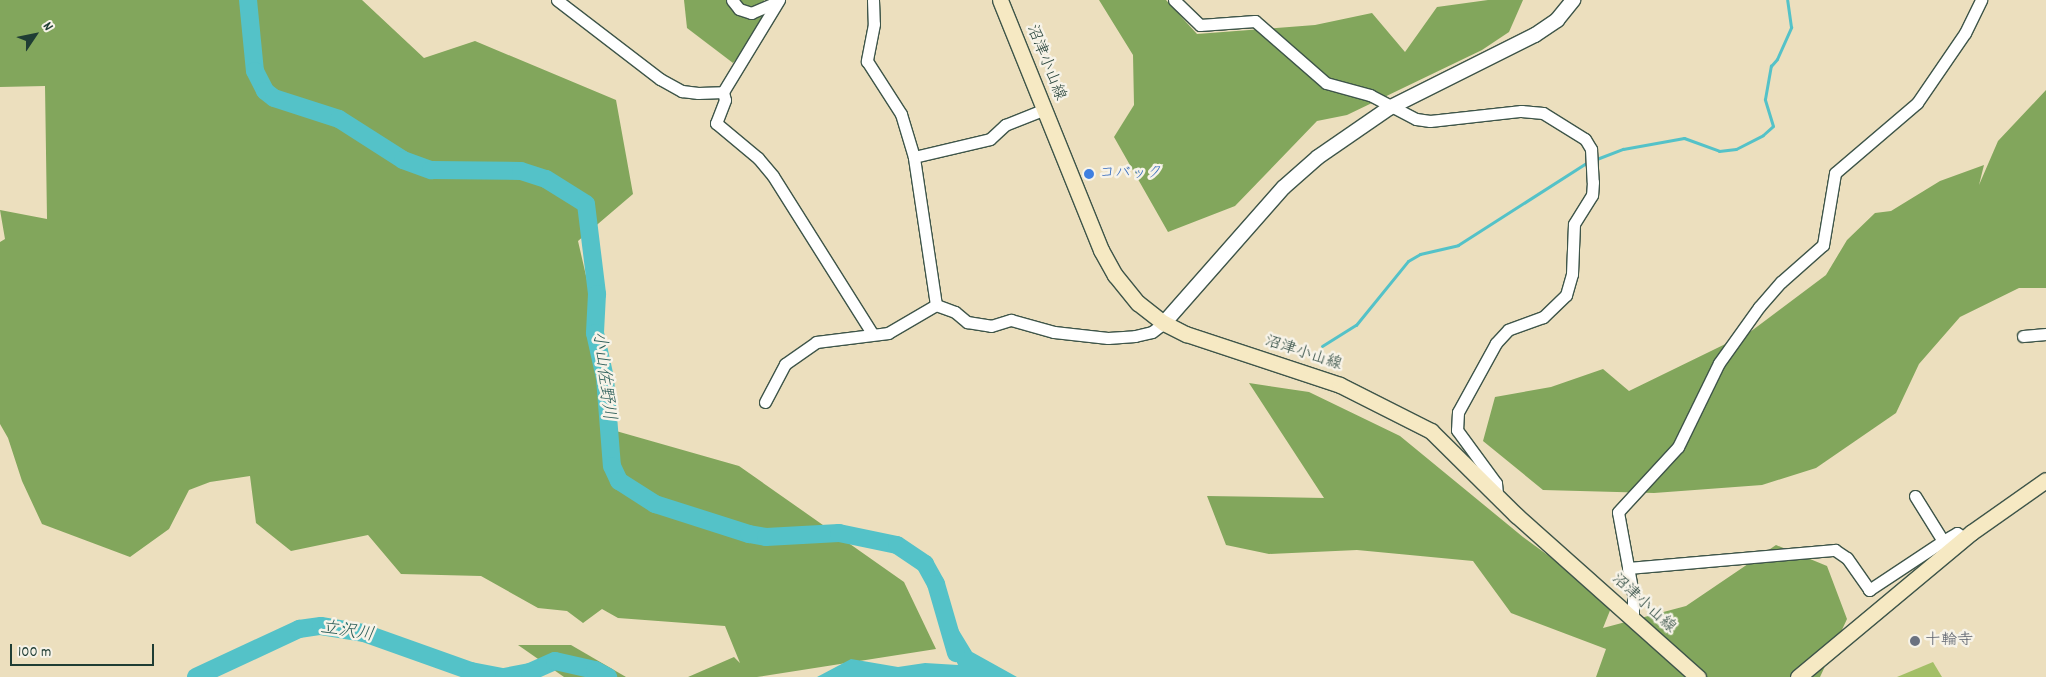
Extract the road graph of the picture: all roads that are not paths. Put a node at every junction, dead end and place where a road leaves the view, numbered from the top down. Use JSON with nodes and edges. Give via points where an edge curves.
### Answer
{"nodes":[{"id":1,"x":557,"y":0,"type":"edge"},
{"id":2,"x":732,"y":0,"type":"edge"},
{"id":3,"x":873,"y":0,"type":"edge"},
{"id":4,"x":1000,"y":0,"type":"edge"},
{"id":5,"x":1174,"y":0,"type":"edge"},
{"id":6,"x":1573,"y":0,"type":"edge"},
{"id":7,"x":1981,"y":0,"type":"edge"},
{"id":8,"x":778,"y":1,"type":"edge"},
{"id":9,"x":724,"y":92,"type":"junction"},
{"id":10,"x":1389,"y":108,"type":"junction"},
{"id":11,"x":1045,"y":109,"type":"junction"},
{"id":12,"x":914,"y":157,"type":"junction"},
{"id":13,"x":936,"y":305,"type":"junction"},
{"id":14,"x":1164,"y":323,"type":"junction"},
{"id":15,"x":872,"y":332,"type":"junction"},
{"id":16,"x":2046,"y":334,"type":"edge"},
{"id":17,"x":2023,"y":336,"type":"dead end"},
{"id":18,"x":765,"y":402,"type":"dead end"},
{"id":19,"x":2046,"y":480,"type":"edge"},
{"id":20,"x":1496,"y":494,"type":"junction"},
{"id":21,"x":1915,"y":496,"type":"dead end"},
{"id":22,"x":1964,"y":538,"type":"junction"},
{"id":23,"x":1944,"y":541,"type":"junction"},
{"id":24,"x":1628,"y":568,"type":"junction"},
{"id":25,"x":1633,"y":619,"type":"junction"},
{"id":26,"x":1698,"y":677,"type":"edge"},
{"id":27,"x":1798,"y":677,"type":"edge"}],
"edges":[{"from":1,"to":9,"type":"street","via":[[660,79],[682,91]]},
{"from":2,"to":8,"type":"street","via":[[738,9],[752,13]]},
{"from":3,"to":12,"type":"street","via":[[874,24],[867,62],[900,114]]},
{"from":4,"to":11,"type":"main road","name":"沼津小山線"},
{"from":5,"to":10,"type":"street","via":[[1200,25],[1254,21],[1326,83],[1370,95]]},
{"from":6,"to":10,"type":"street","via":[[1557,20],[1535,35]]},
{"from":7,"to":24,"type":"street","via":[[1965,33],[1917,103],[1835,173],[1823,245],[1781,282],[1759,307],[1719,363],[1678,447],[1618,512]]},
{"from":8,"to":9,"type":"street"},
{"from":9,"to":15,"type":"street","via":[[725,100],[716,123],[758,158],[773,176]]},
{"from":10,"to":14,"type":"street","via":[[1318,157],[1284,187]]},
{"from":10,"to":20,"type":"street","via":[[1430,121],[1521,111],[1543,113],[1585,139],[1592,155],[1592,195],[1574,224],[1572,274],[1566,294],[1543,316],[1508,330],[1496,343],[1458,412],[1457,430],[1496,484]]},
{"from":11,"to":12,"type":"street","via":[[1005,126],[990,139]]},
{"from":11,"to":14,"type":"main road","name":"沼津小山線","via":[[1101,250],[1115,275],[1138,304]]},
{"from":12,"to":13,"type":"street"},
{"from":13,"to":14,"type":"street","via":[[955,312],[967,322],[991,326],[1011,320],[1054,332],[1108,338],[1148,333]]},
{"from":13,"to":15,"type":"street","via":[[888,333]]},
{"from":14,"to":20,"type":"main road","name":"沼津小山線","via":[[1186,334],[1340,384],[1388,407],[1431,431]]},
{"from":15,"to":18,"type":"street","via":[[816,342],[793,355]]},
{"from":16,"to":17,"type":"street"},
{"from":19,"to":22,"type":"main road"},
{"from":20,"to":25,"type":"main road","name":"沼津小山線"},
{"from":21,"to":23,"type":"street"},
{"from":22,"to":23,"type":"street","via":[[1957,533]]},
{"from":22,"to":27,"type":"main road"},
{"from":23,"to":24,"type":"street","via":[[1869,590],[1847,558],[1835,550]]},
{"from":24,"to":25,"type":"street"},
{"from":25,"to":26,"type":"main road","name":"沼津小山線"}]}
